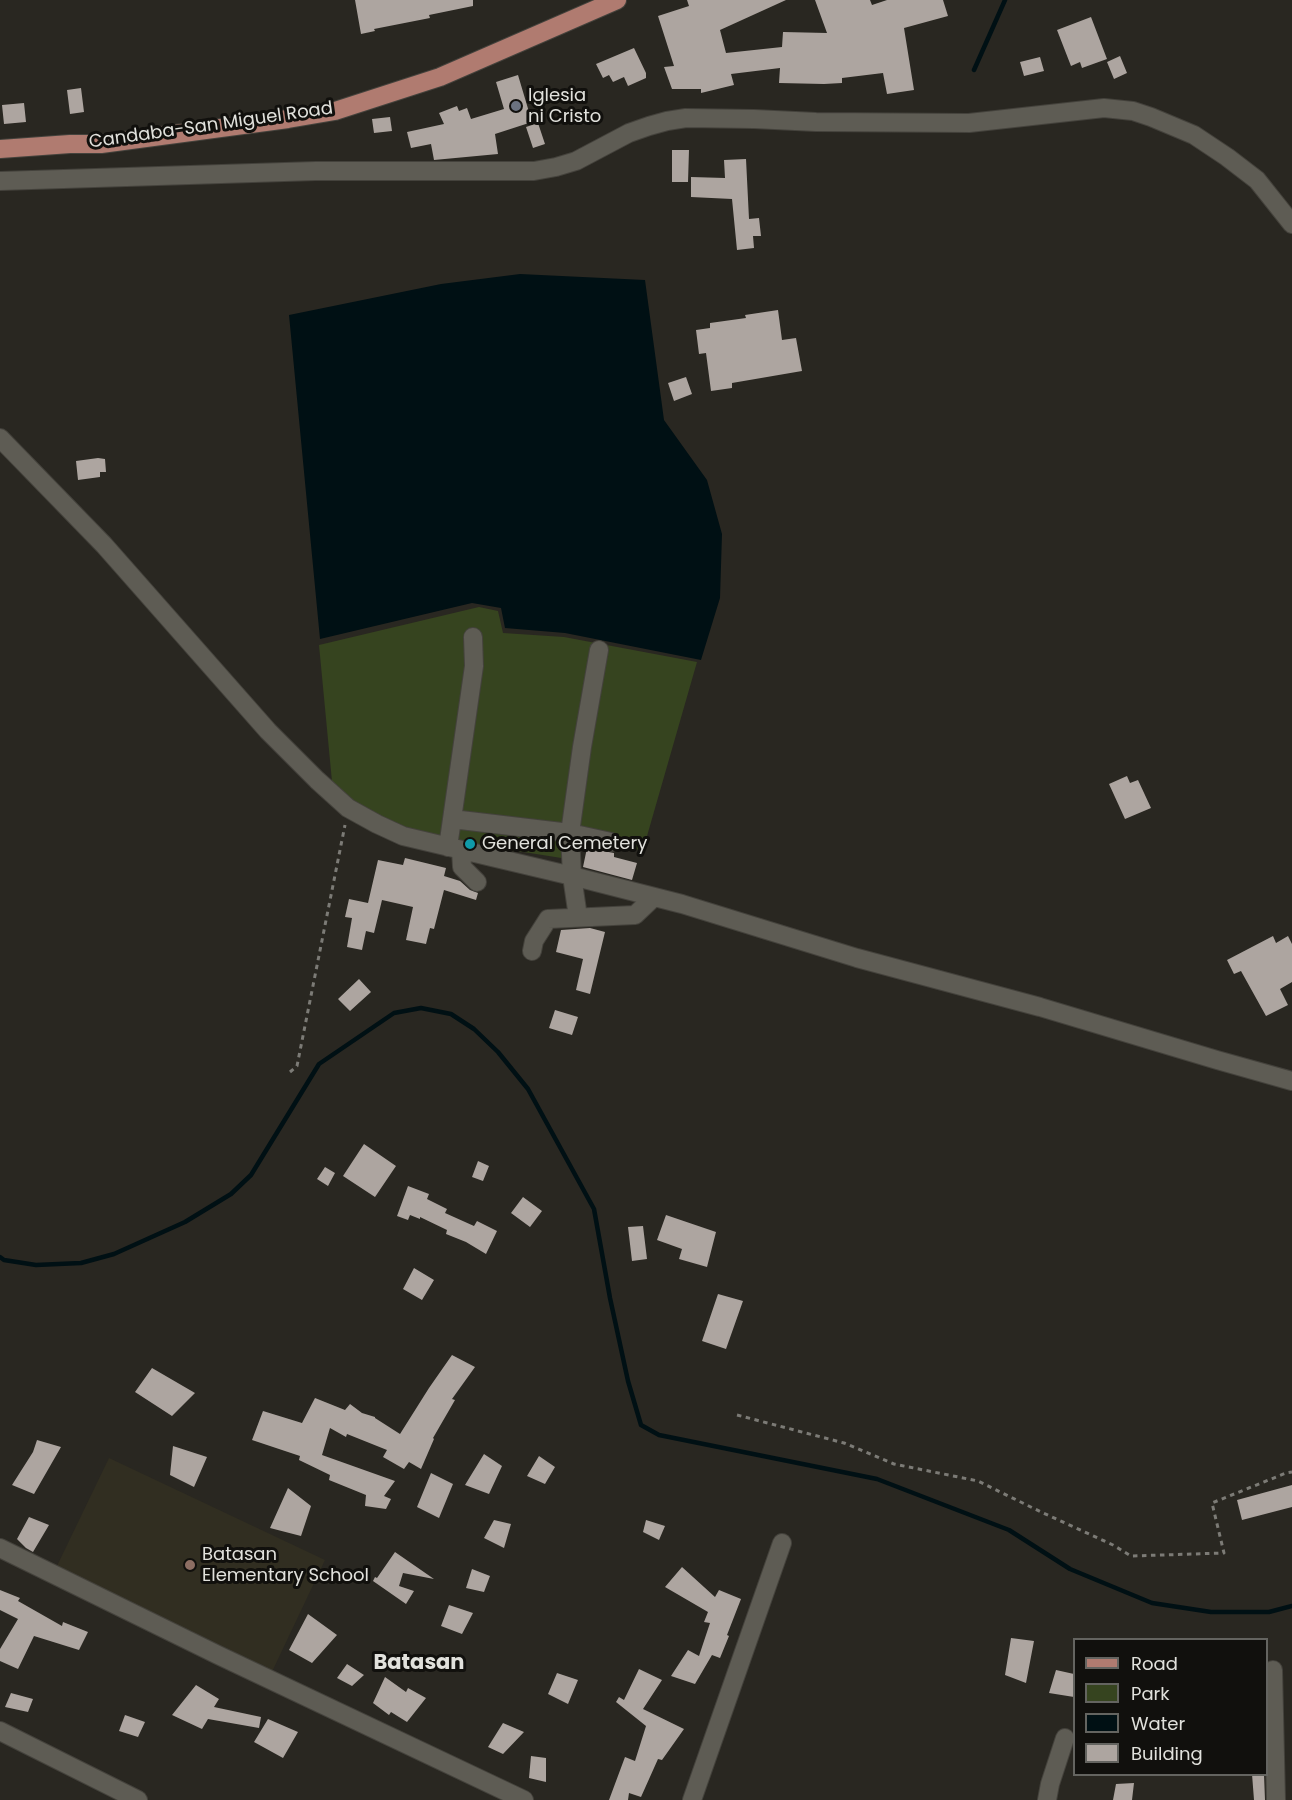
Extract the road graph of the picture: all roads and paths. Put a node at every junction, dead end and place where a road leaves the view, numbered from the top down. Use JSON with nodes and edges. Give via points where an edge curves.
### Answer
{"nodes":[{"id":1,"x":617,"y":0,"type":"edge"},
{"id":2,"x":0,"y":149,"type":"edge"},
{"id":3,"x":0,"y":181,"type":"edge"},
{"id":4,"x":1292,"y":225,"type":"edge"},
{"id":5,"x":0,"y":438,"type":"edge"},
{"id":6,"x":474,"y":637,"type":"dead end"},
{"id":7,"x":599,"y":650,"type":"dead end"},
{"id":8,"x":348,"y":808,"type":"junction"},
{"id":9,"x":452,"y":819,"type":"junction"},
{"id":10,"x":570,"y":833,"type":"junction"},
{"id":11,"x":611,"y":842,"type":"dead end"},
{"id":12,"x":454,"y":849,"type":"junction"},
{"id":13,"x":572,"y":876,"type":"junction"},
{"id":14,"x":477,"y":882,"type":"dead end"},
{"id":15,"x":654,"y":897,"type":"junction"},
{"id":16,"x":578,"y":917,"type":"junction"},
{"id":17,"x":532,"y":951,"type":"dead end"},
{"id":18,"x":290,"y":1072,"type":"dead end"},
{"id":19,"x":1292,"y":1081,"type":"edge"},
{"id":20,"x":737,"y":1415,"type":"dead end"},
{"id":21,"x":1292,"y":1472,"type":"edge"},
{"id":22,"x":782,"y":1543,"type":"dead end"},
{"id":23,"x":0,"y":1548,"type":"edge"},
{"id":24,"x":1273,"y":1670,"type":"dead end"},
{"id":25,"x":0,"y":1731,"type":"edge"},
{"id":26,"x":1065,"y":1738,"type":"dead end"},
{"id":27,"x":138,"y":1800,"type":"edge"},
{"id":28,"x":524,"y":1800,"type":"edge"},
{"id":29,"x":692,"y":1800,"type":"edge"},
{"id":30,"x":1047,"y":1800,"type":"edge"},
{"id":31,"x":1276,"y":1800,"type":"edge"}],
"edges":[{"from":1,"to":2,"type":"main road","name":"Candaba-San Miguel Road","via":[[440,77],[335,111],[101,144]]},
{"from":3,"to":4,"type":"street","via":[[316,171],[534,171],[576,161],[629,134],[676,120],[969,123],[1104,108],[1142,114],[1194,135],[1257,180]]},
{"from":5,"to":8,"type":"street","via":[[104,545],[268,731]]},
{"from":6,"to":9,"type":"street","via":[[474,666]]},
{"from":7,"to":10,"type":"street"},
{"from":8,"to":12,"type":"street","via":[[404,836]]},
{"from":8,"to":18,"type":"path","via":[[297,1066]]},
{"from":9,"to":10,"type":"street"},
{"from":9,"to":12,"type":"street"},
{"from":10,"to":11,"type":"street"},
{"from":10,"to":13,"type":"street"},
{"from":12,"to":13,"type":"street"},
{"from":12,"to":14,"type":"street","via":[[462,867]]},
{"from":13,"to":15,"type":"street"},
{"from":13,"to":16,"type":"street"},
{"from":15,"to":16,"type":"street","via":[[635,915]]},
{"from":15,"to":19,"type":"street"},
{"from":16,"to":17,"type":"street","via":[[548,919]]},
{"from":20,"to":21,"type":"path","via":[[844,1443],[894,1464],[978,1481],[1131,1556],[1224,1553],[1212,1503]]},
{"from":22,"to":29,"type":"street"},
{"from":23,"to":28,"type":"street"},
{"from":24,"to":31,"type":"street"},
{"from":25,"to":27,"type":"street"},
{"from":26,"to":30,"type":"street"}]}
